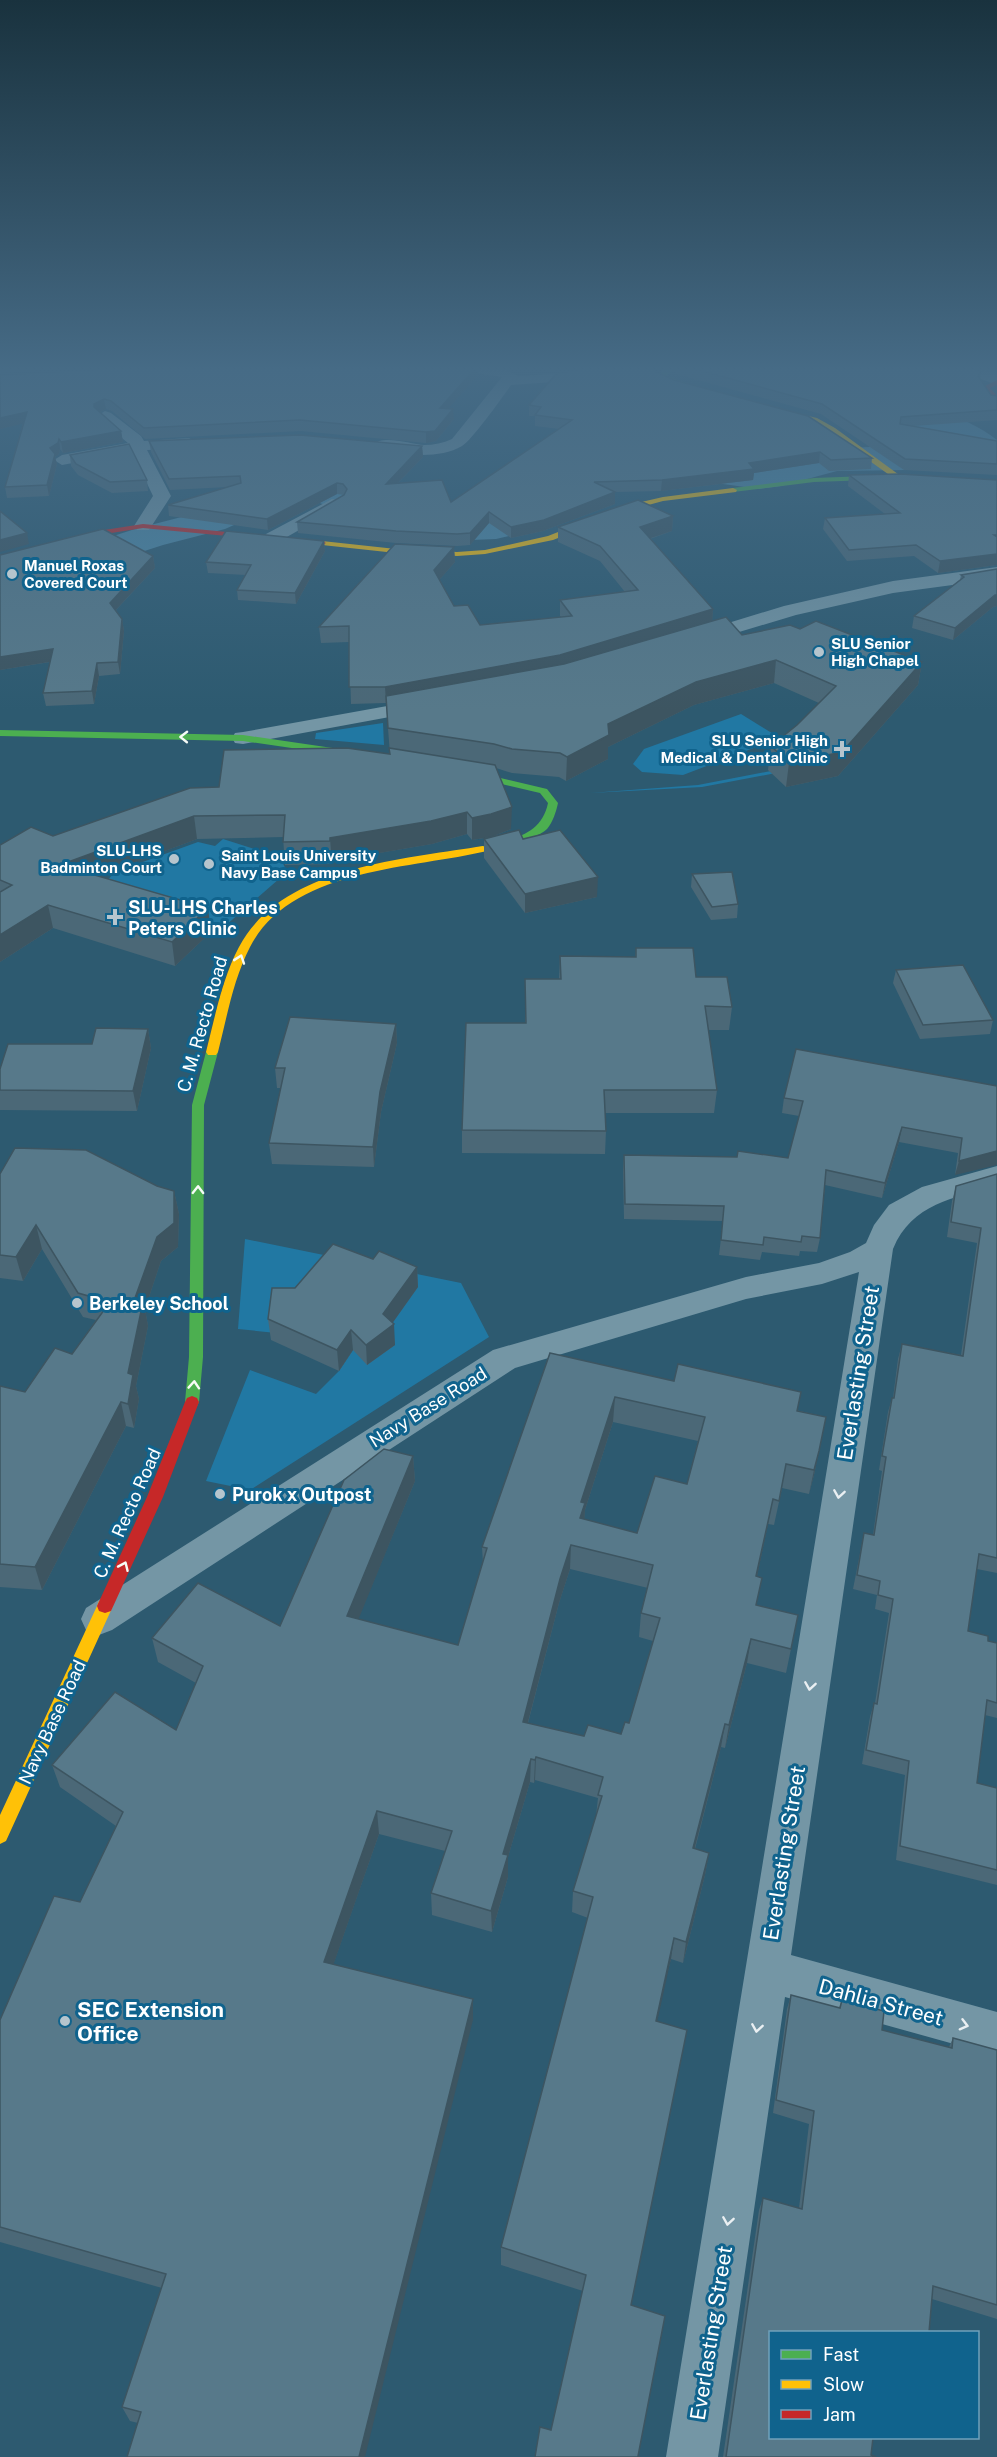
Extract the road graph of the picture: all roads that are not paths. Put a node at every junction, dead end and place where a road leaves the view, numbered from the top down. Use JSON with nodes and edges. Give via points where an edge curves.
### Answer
{"nodes":[{"id":1,"x":154,"y":481,"type":"edge"},
{"id":2,"x":809,"y":481,"type":"edge"},
{"id":3,"x":337,"y":501,"type":"edge"},
{"id":4,"x":143,"y":526,"type":"junction"},
{"id":5,"x":272,"y":538,"type":"junction"},
{"id":6,"x":0,"y":560,"type":"edge"},
{"id":7,"x":997,"y":573,"type":"edge"},
{"id":8,"x":678,"y":644,"type":"edge"},
{"id":9,"x":448,"y":701,"type":"edge"},
{"id":10,"x":0,"y":733,"type":"edge"},
{"id":11,"x":243,"y":738,"type":"junction"},
{"id":12,"x":376,"y":757,"type":"edge"},
{"id":13,"x":449,"y":769,"type":"edge"},
{"id":14,"x":997,"y":1176,"type":"edge"},
{"id":15,"x":878,"y":1249,"type":"junction"},
{"id":16,"x":99,"y":1619,"type":"junction"},
{"id":17,"x":0,"y":1835,"type":"edge"},
{"id":18,"x":766,"y":1970,"type":"junction"},
{"id":19,"x":997,"y":2034,"type":"edge"},
{"id":20,"x":692,"y":2457,"type":"edge"}],
"edges":[{"from":1,"to":4,"type":"street","via":[[162,496]]},
{"from":2,"to":5,"type":"main road","via":[[663,499],[627,508],[550,538],[485,552],[396,551]]},
{"from":3,"to":5,"type":"street"},
{"from":4,"to":5,"type":"main road"},
{"from":4,"to":6,"type":"main road","via":[[104,532]]},
{"from":7,"to":8,"type":"street","via":[[893,587],[791,610]]},
{"from":9,"to":11,"type":"street"},
{"from":11,"to":10,"type":"main road","one_way":true},
{"from":11,"to":12,"type":"main road"},
{"from":16,"to":13,"type":"main road","name":"C. M. Recto Road","one_way":true,"via":[[192,1407],[196,1357],[198,1105],[245,945],[270,912],[313,886],[369,870],[498,846],[541,829],[552,810],[553,803],[543,790]]},
{"from":14,"to":15,"type":"street","via":[[932,1194],[900,1212]]},
{"from":15,"to":16,"type":"street","name":"Navy Base Road","via":[[861,1260],[822,1273],[746,1288],[504,1359]]},
{"from":15,"to":18,"type":"street","name":"Everlasting Street","one_way":true},
{"from":16,"to":17,"type":"main road","name":"Navy Base Road"},
{"from":18,"to":19,"type":"street","name":"Dahlia Street","one_way":true},
{"from":18,"to":20,"type":"street","name":"Everlasting Street","one_way":true}]}
